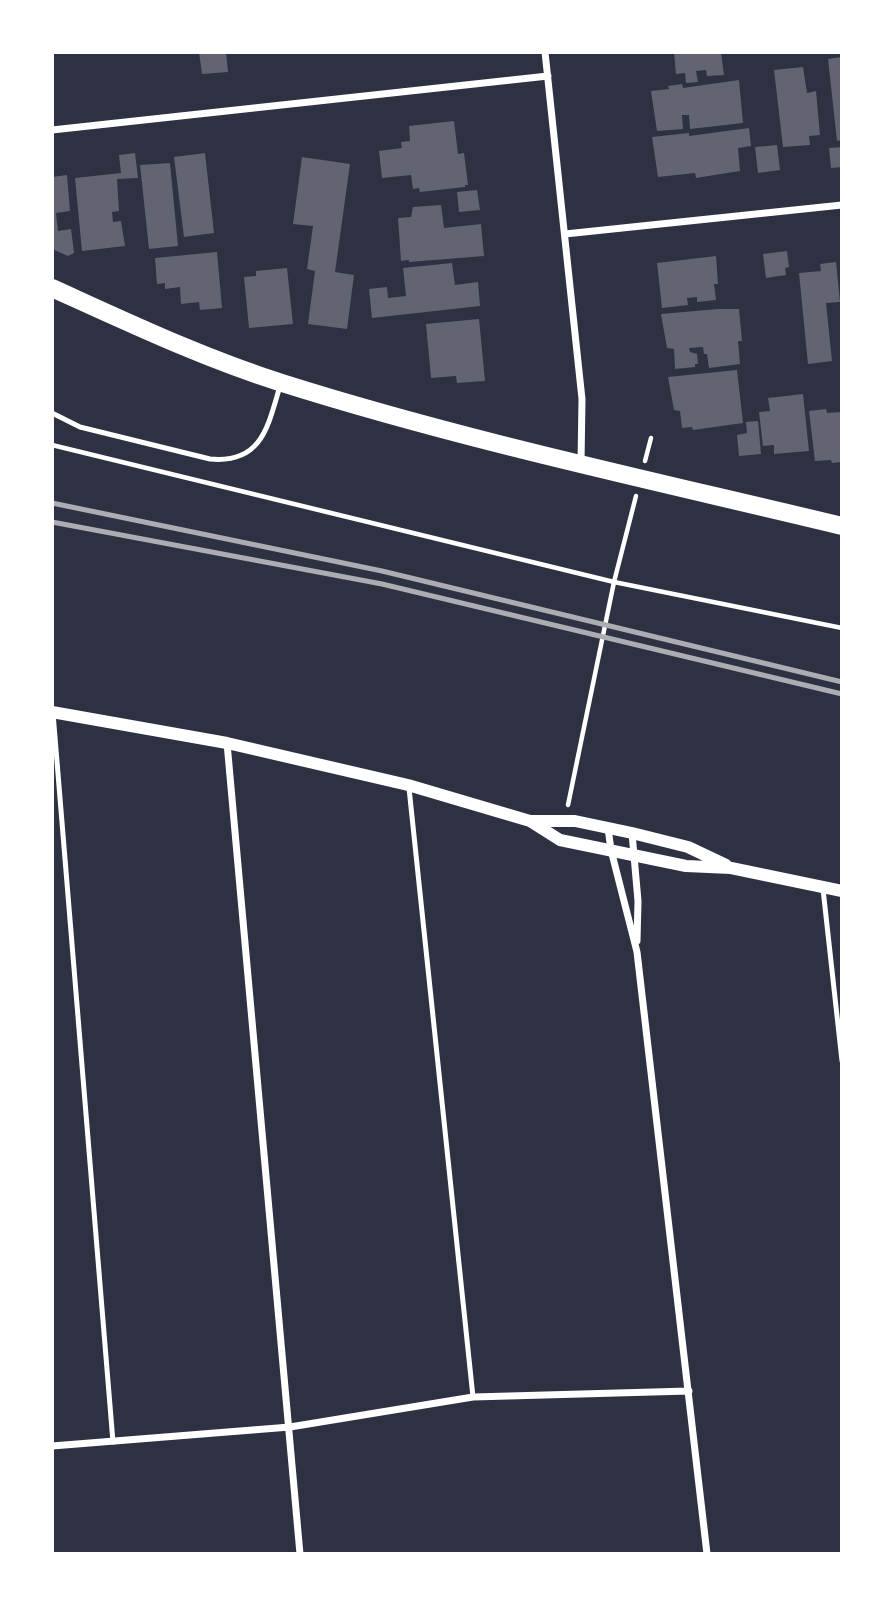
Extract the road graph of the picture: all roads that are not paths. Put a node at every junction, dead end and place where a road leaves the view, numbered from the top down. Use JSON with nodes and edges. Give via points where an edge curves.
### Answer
{"nodes":[{"id":1,"x":545,"y":52,"type":"edge"},
{"id":2,"x":548,"y":76,"type":"junction"},
{"id":3,"x":52,"y":130,"type":"edge"},
{"id":4,"x":842,"y":205,"type":"edge"},
{"id":5,"x":565,"y":234,"type":"junction"},
{"id":6,"x":52,"y":288,"type":"edge"},
{"id":7,"x":281,"y":383,"type":"junction"},
{"id":8,"x":52,"y":413,"type":"edge"},
{"id":9,"x":581,"y":463,"type":"junction"},
{"id":10,"x":842,"y":526,"type":"edge"},
{"id":11,"x":52,"y":712,"type":"edge"},
{"id":12,"x":227,"y":743,"type":"junction"},
{"id":13,"x":408,"y":785,"type":"junction"},
{"id":14,"x":530,"y":821,"type":"junction"},
{"id":15,"x":608,"y":828,"type":"junction"},
{"id":16,"x":632,"y":833,"type":"junction"},
{"id":17,"x":611,"y":850,"type":"junction"},
{"id":18,"x":634,"y":856,"type":"junction"},
{"id":19,"x":731,"y":868,"type":"junction"},
{"id":20,"x":823,"y":886,"type":"junction"},
{"id":21,"x":842,"y":891,"type":"edge"},
{"id":22,"x":637,"y":952,"type":"junction"},
{"id":23,"x":842,"y":1061,"type":"edge"},
{"id":24,"x":689,"y":1391,"type":"junction"},
{"id":25,"x":473,"y":1397,"type":"junction"},
{"id":26,"x":290,"y":1427,"type":"junction"},
{"id":27,"x":113,"y":1442,"type":"junction"},
{"id":28,"x":52,"y":1446,"type":"edge"},
{"id":29,"x":300,"y":1553,"type":"edge"},
{"id":30,"x":707,"y":1553,"type":"edge"}],
"edges":[{"from":1,"to":2,"type":"street"},
{"from":2,"to":3,"type":"street"},
{"from":2,"to":5,"type":"street"},
{"from":4,"to":5,"type":"street"},
{"from":5,"to":9,"type":"street","via":[[582,399]]},
{"from":6,"to":7,"type":"main road"},
{"from":7,"to":8,"type":"lane","via":[[261,441],[244,455],[228,460],[80,427]]},
{"from":7,"to":9,"type":"main road","via":[[451,432]]},
{"from":9,"to":10,"type":"main road"},
{"from":11,"to":12,"type":"street"},
{"from":11,"to":27,"type":"lane"},
{"from":12,"to":13,"type":"street"},
{"from":12,"to":26,"type":"street"},
{"from":13,"to":14,"type":"street"},
{"from":13,"to":25,"type":"lane"},
{"from":14,"to":15,"type":"street","via":[[575,821]]},
{"from":14,"to":17,"type":"street","via":[[560,840]]},
{"from":15,"to":16,"type":"street"},
{"from":15,"to":17,"type":"street"},
{"from":16,"to":18,"type":"street"},
{"from":16,"to":19,"type":"street","via":[[688,847]]},
{"from":17,"to":18,"type":"street"},
{"from":17,"to":22,"type":"street"},
{"from":18,"to":19,"type":"street","via":[[686,866]]},
{"from":18,"to":22,"type":"street"},
{"from":19,"to":20,"type":"street"},
{"from":20,"to":21,"type":"street"},
{"from":20,"to":23,"type":"lane"},
{"from":22,"to":24,"type":"street"},
{"from":24,"to":25,"type":"street"},
{"from":24,"to":30,"type":"street"},
{"from":25,"to":26,"type":"street"},
{"from":26,"to":27,"type":"street"},
{"from":26,"to":29,"type":"street"},
{"from":27,"to":28,"type":"street"}]}
